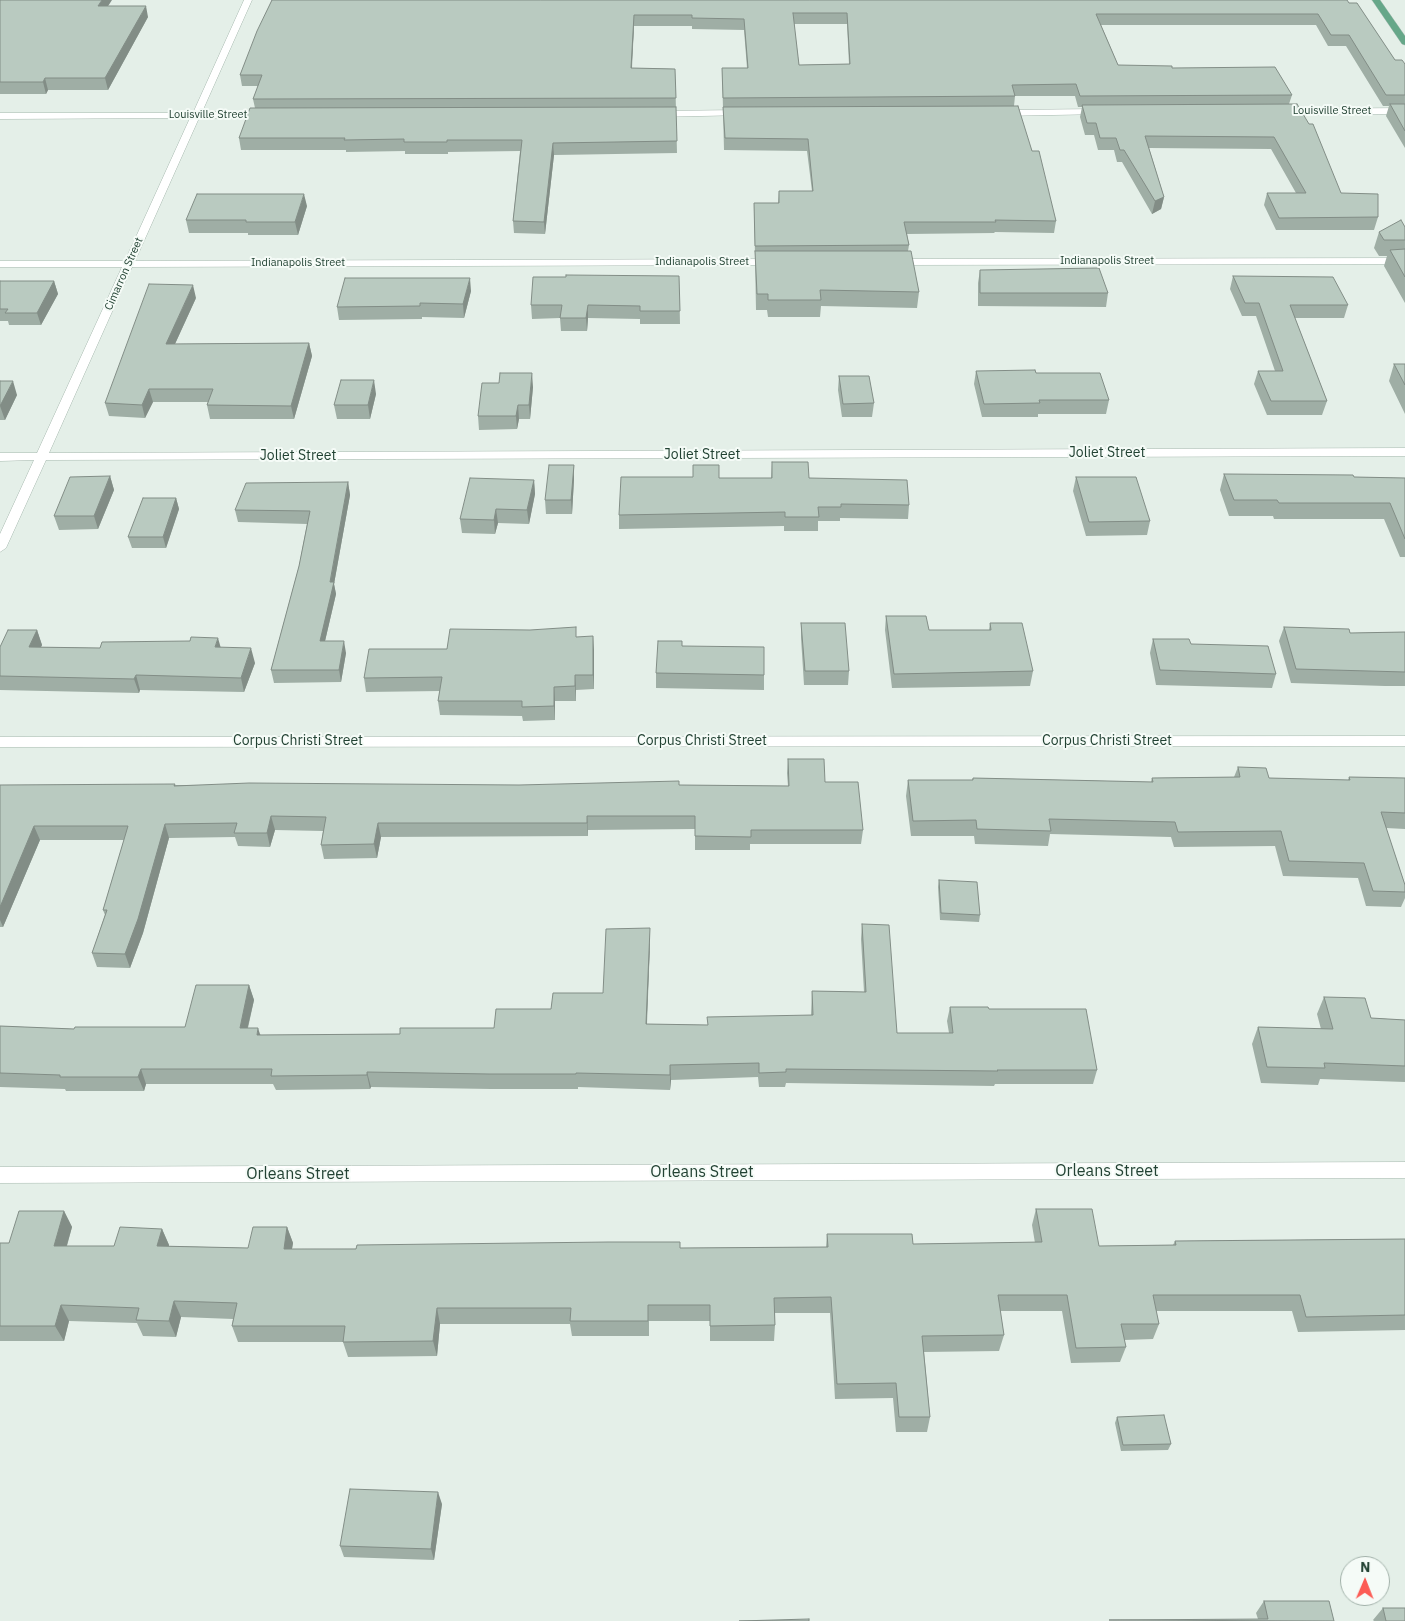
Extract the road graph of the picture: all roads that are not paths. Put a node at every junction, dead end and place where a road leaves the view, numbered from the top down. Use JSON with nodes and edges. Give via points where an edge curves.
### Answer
{"nodes":[{"id":1,"x":248,"y":0,"type":"edge"},
{"id":2,"x":1376,"y":0,"type":"edge"},
{"id":3,"x":1405,"y":42,"type":"edge"},
{"id":4,"x":1405,"y":111,"type":"edge"},
{"id":5,"x":995,"y":112,"type":"edge"},
{"id":6,"x":1115,"y":112,"type":"edge"},
{"id":7,"x":1275,"y":112,"type":"edge"},
{"id":8,"x":755,"y":113,"type":"edge"},
{"id":9,"x":645,"y":114,"type":"edge"},
{"id":10,"x":195,"y":115,"type":"junction"},
{"id":11,"x":275,"y":115,"type":"edge"},
{"id":12,"x":0,"y":116,"type":"edge"},
{"id":13,"x":1405,"y":261,"type":"edge"},
{"id":14,"x":787,"y":262,"type":"edge"},
{"id":15,"x":886,"y":262,"type":"edge"},
{"id":16,"x":128,"y":263,"type":"junction"},
{"id":17,"x":0,"y":264,"type":"edge"},
{"id":18,"x":1405,"y":452,"type":"edge"},
{"id":19,"x":0,"y":457,"type":"edge"},
{"id":20,"x":41,"y":457,"type":"junction"},
{"id":21,"x":0,"y":548,"type":"edge"},
{"id":22,"x":1405,"y":741,"type":"edge"},
{"id":23,"x":0,"y":742,"type":"edge"},
{"id":24,"x":1405,"y":1170,"type":"edge"},
{"id":25,"x":0,"y":1175,"type":"edge"}],
"edges":[{"from":1,"to":10,"type":"street","name":"Cimarron Street"},
{"from":2,"to":3,"type":"main road"},
{"from":4,"to":7,"type":"street","name":"Louisville Street"},
{"from":5,"to":6,"type":"street"},
{"from":8,"to":9,"type":"street"},
{"from":10,"to":11,"type":"street","name":"Louisville Street"},
{"from":10,"to":12,"type":"street","name":"Louisville Street"},
{"from":10,"to":16,"type":"street","name":"Cimarron Street"},
{"from":13,"to":15,"type":"street","name":"Indianapolis Street"},
{"from":14,"to":16,"type":"street","name":"Indianapolis Street"},
{"from":16,"to":17,"type":"street","name":"Indianapolis Street"},
{"from":16,"to":20,"type":"street","name":"Cimarron Street"},
{"from":18,"to":20,"type":"street","name":"Joliet Street"},
{"from":19,"to":20,"type":"street","name":"Joliet Street"},
{"from":20,"to":21,"type":"street","name":"Cimarron Street"},
{"from":22,"to":23,"type":"street","name":"Corpus Christi Street"},
{"from":24,"to":25,"type":"street","name":"Orleans Street"}]}
